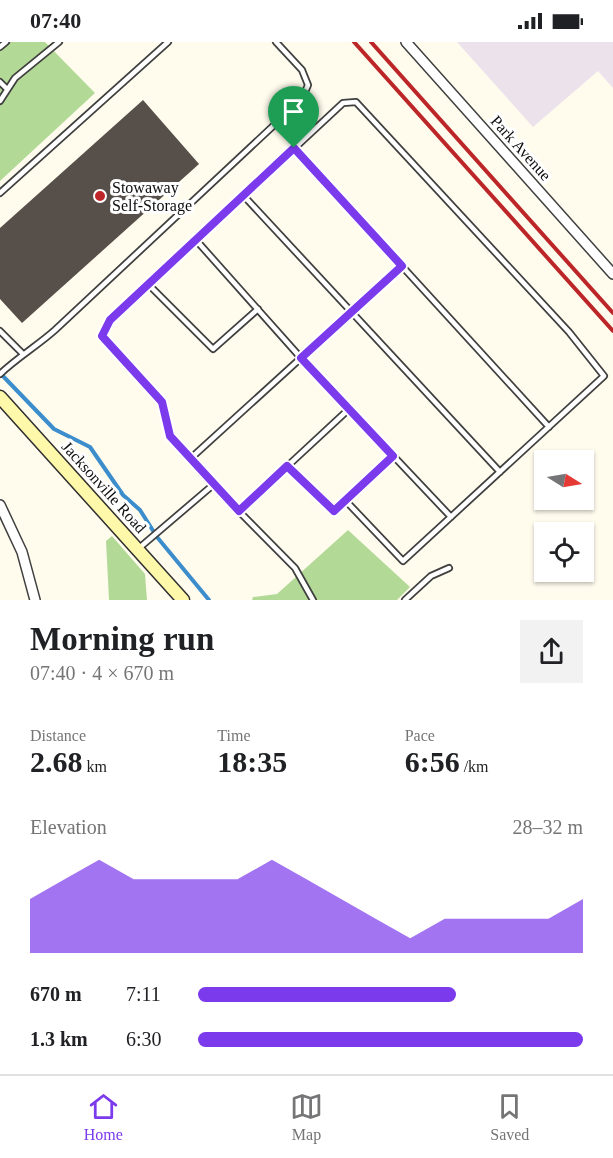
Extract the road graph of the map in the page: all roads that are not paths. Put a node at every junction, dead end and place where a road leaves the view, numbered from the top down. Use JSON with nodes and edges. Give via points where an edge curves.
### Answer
{"nodes":[{"id":1,"x":6,"y":42,"type":"edge"},
{"id":2,"x":59,"y":42,"type":"edge"},
{"id":3,"x":168,"y":42,"type":"edge"},
{"id":4,"x":276,"y":42,"type":"edge"},
{"id":5,"x":406,"y":42,"type":"edge"},
{"id":6,"x":0,"y":47,"type":"edge"},
{"id":7,"x":0,"y":82,"type":"edge"},
{"id":8,"x":8,"y":89,"type":"junction"},
{"id":9,"x":0,"y":101,"type":"edge"},
{"id":10,"x":294,"y":148,"type":"junction"},
{"id":11,"x":0,"y":194,"type":"edge"},
{"id":12,"x":243,"y":195,"type":"junction"},
{"id":13,"x":196,"y":240,"type":"junction"},
{"id":14,"x":402,"y":266,"type":"junction"},
{"id":15,"x":613,"y":274,"type":"edge"},
{"id":16,"x":149,"y":285,"type":"junction"},
{"id":17,"x":258,"y":309,"type":"junction"},
{"id":18,"x":351,"y":312,"type":"junction"},
{"id":19,"x":0,"y":331,"type":"edge"},
{"id":20,"x":22,"y":353,"type":"junction"},
{"id":21,"x":301,"y":358,"type":"junction"},
{"id":22,"x":0,"y":374,"type":"edge"},
{"id":23,"x":0,"y":397,"type":"edge"},
{"id":24,"x":349,"y":409,"type":"junction"},
{"id":25,"x":549,"y":427,"type":"junction"},
{"id":26,"x":393,"y":456,"type":"junction"},
{"id":27,"x":190,"y":459,"type":"junction"},
{"id":28,"x":287,"y":466,"type":"junction"},
{"id":29,"x":500,"y":472,"type":"junction"},
{"id":30,"x":213,"y":485,"type":"junction"},
{"id":31,"x":345,"y":500,"type":"junction"},
{"id":32,"x":0,"y":505,"type":"edge"},
{"id":33,"x":239,"y":511,"type":"junction"},
{"id":34,"x":451,"y":517,"type":"junction"},
{"id":35,"x":138,"y":549,"type":"junction"},
{"id":36,"x":449,"y":568,"type":"dead end"},
{"id":37,"x":35,"y":600,"type":"edge"},
{"id":38,"x":183,"y":600,"type":"edge"},
{"id":39,"x":316,"y":600,"type":"edge"},
{"id":40,"x":405,"y":600,"type":"edge"}],
"edges":[{"from":1,"to":6,"type":"lane"},
{"from":2,"to":8,"type":"lane","via":[[15,78]]},
{"from":3,"to":11,"type":"lane"},
{"from":4,"to":20,"type":"lane","via":[[302,70],[308,85],[302,99],[55,330]]},
{"from":5,"to":15,"type":"street","name":"Park Avenue"},
{"from":7,"to":8,"type":"lane"},
{"from":8,"to":9,"type":"lane"},
{"from":10,"to":12,"type":"lane"},
{"from":10,"to":14,"type":"lane"},
{"from":10,"to":25,"type":"lane","via":[[343,103],[356,102],[569,332],[604,376]]},
{"from":12,"to":13,"type":"lane"},
{"from":12,"to":18,"type":"lane"},
{"from":13,"to":16,"type":"lane"},
{"from":13,"to":17,"type":"lane"},
{"from":14,"to":18,"type":"lane"},
{"from":14,"to":25,"type":"lane"},
{"from":16,"to":17,"type":"lane","via":[[213,349]]},
{"from":16,"to":27,"type":"lane","via":[[110,320],[102,336],[162,402],[170,436]]},
{"from":17,"to":21,"type":"lane"},
{"from":18,"to":21,"type":"lane"},
{"from":18,"to":29,"type":"lane"},
{"from":19,"to":20,"type":"lane"},
{"from":20,"to":22,"type":"lane"},
{"from":21,"to":24,"type":"lane"},
{"from":21,"to":27,"type":"lane"},
{"from":23,"to":35,"type":"main road","name":"Jacksonville Road"},
{"from":24,"to":26,"type":"lane"},
{"from":24,"to":28,"type":"lane"},
{"from":25,"to":29,"type":"lane"},
{"from":26,"to":31,"type":"lane"},
{"from":26,"to":34,"type":"lane"},
{"from":27,"to":30,"type":"lane"},
{"from":28,"to":31,"type":"lane","via":[[334,511]]},
{"from":28,"to":33,"type":"lane"},
{"from":29,"to":34,"type":"lane"},
{"from":30,"to":33,"type":"lane"},
{"from":30,"to":35,"type":"lane"},
{"from":31,"to":34,"type":"lane","via":[[403,561]]},
{"from":32,"to":37,"type":"street","via":[[22,552]]},
{"from":33,"to":39,"type":"lane","via":[[295,568]]},
{"from":35,"to":38,"type":"main road","name":"Jacksonville Road"},
{"from":36,"to":40,"type":"lane","via":[[431,576]]}]}
